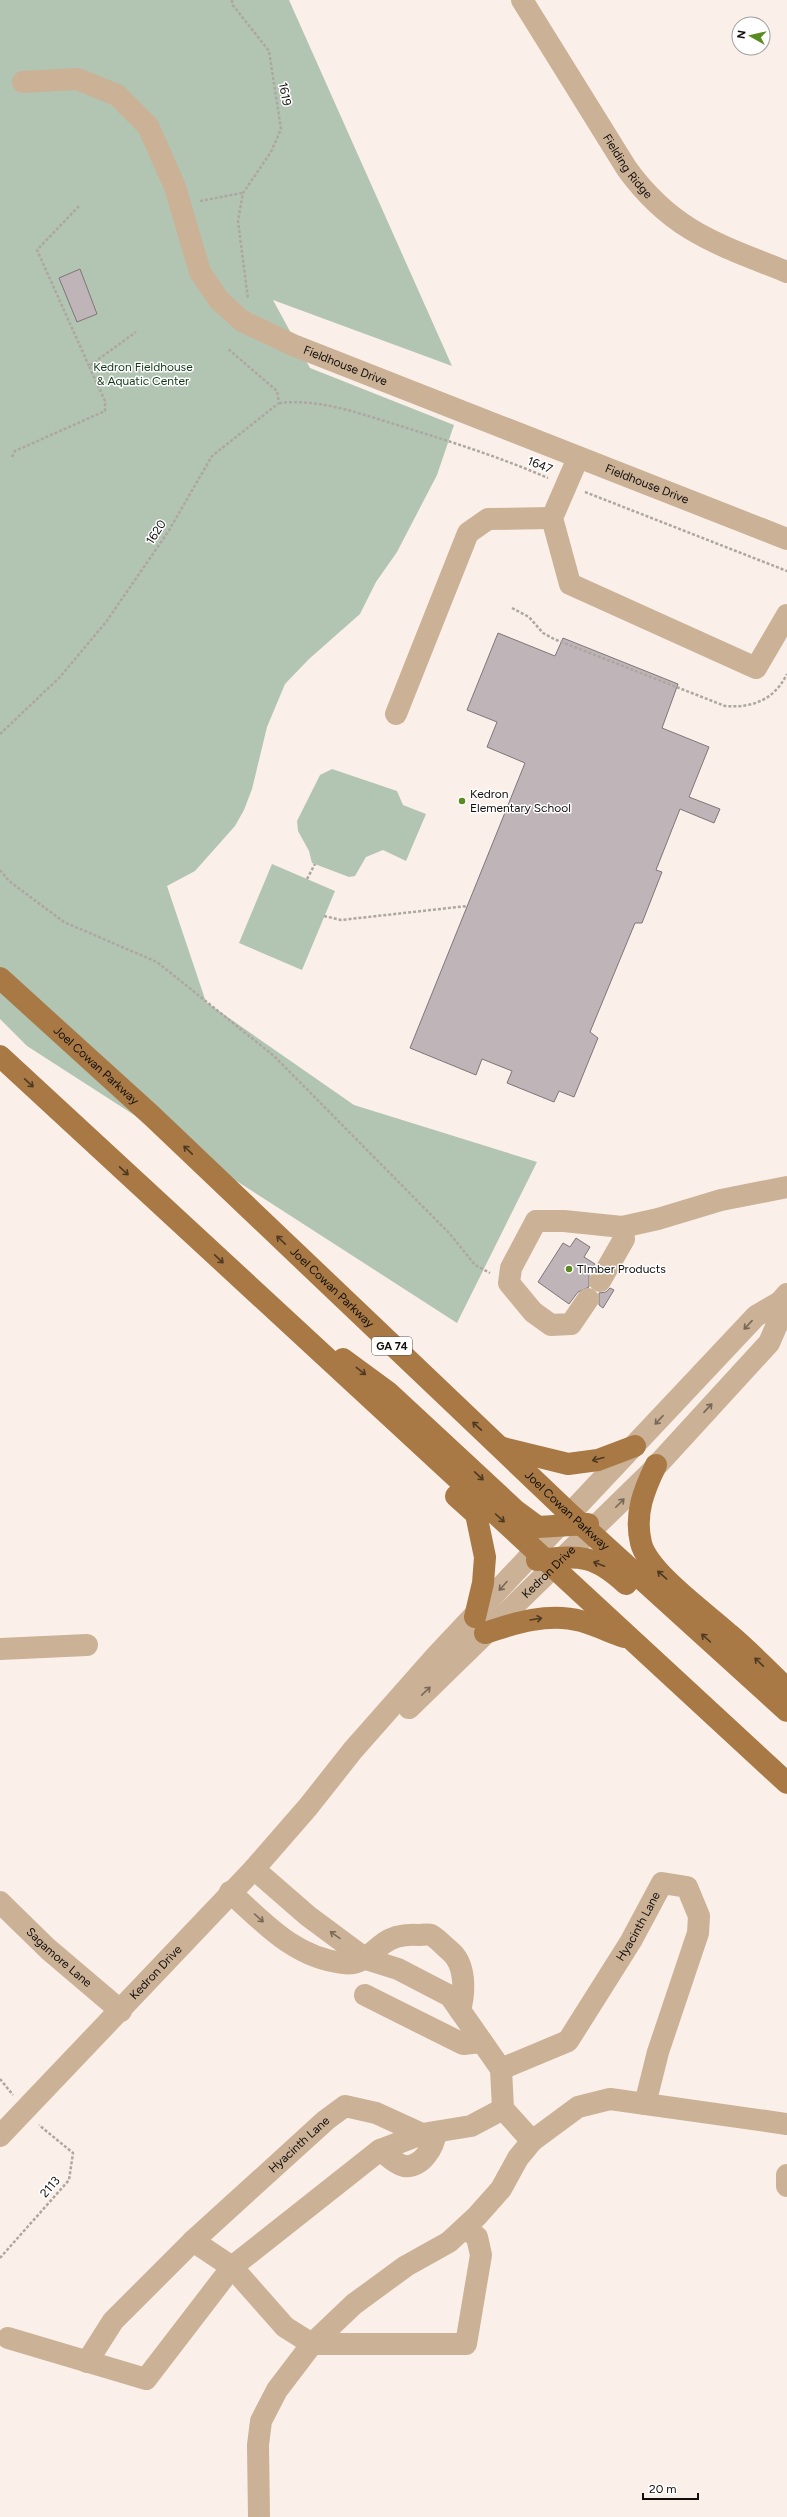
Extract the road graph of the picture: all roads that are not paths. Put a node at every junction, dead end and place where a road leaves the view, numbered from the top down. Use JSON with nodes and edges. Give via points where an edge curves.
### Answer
{"nodes":[{"id":1,"x":522,"y":0,"type":"edge"},
{"id":2,"x":23,"y":82,"type":"dead end"},
{"id":3,"x":787,"y":272,"type":"edge"},
{"id":4,"x":578,"y":458,"type":"junction"},
{"id":5,"x":552,"y":518,"type":"junction"},
{"id":6,"x":787,"y":539,"type":"edge"},
{"id":7,"x":787,"y":615,"type":"edge"},
{"id":8,"x":396,"y":714,"type":"dead end"},
{"id":9,"x":0,"y":978,"type":"edge"},
{"id":10,"x":0,"y":1056,"type":"edge"},
{"id":11,"x":787,"y":1187,"type":"edge"},
{"id":12,"x":622,"y":1227,"type":"junction"},
{"id":13,"x":783,"y":1298,"type":"edge"},
{"id":14,"x":303,"y":1338,"type":"junction"},
{"id":15,"x":331,"y":1364,"type":"junction"},
{"id":16,"x":635,"y":1446,"type":"junction"},
{"id":17,"x":499,"y":1447,"type":"junction"},
{"id":18,"x":656,"y":1465,"type":"junction"},
{"id":19,"x":581,"y":1524,"type":"junction"},
{"id":20,"x":545,"y":1559,"type":"junction"},
{"id":21,"x":480,"y":1625,"type":"junction"},
{"id":22,"x":635,"y":1642,"type":"junction"},
{"id":23,"x":87,"y":1645,"type":"dead end"},
{"id":24,"x":0,"y":1648,"type":"edge"},
{"id":25,"x":787,"y":1688,"type":"edge"},
{"id":26,"x":787,"y":1711,"type":"edge"},
{"id":27,"x":787,"y":1726,"type":"edge"},
{"id":28,"x":787,"y":1784,"type":"edge"},
{"id":29,"x":254,"y":1868,"type":"junction"},
{"id":30,"x":230,"y":1892,"type":"junction"},
{"id":31,"x":0,"y":1902,"type":"edge"},
{"id":32,"x":366,"y":1959,"type":"junction"},
{"id":33,"x":365,"y":1995,"type":"dead end"},
{"id":34,"x":460,"y":2010,"type":"junction"},
{"id":35,"x":121,"y":2011,"type":"junction"},
{"id":36,"x":482,"y":2042,"type":"junction"},
{"id":37,"x":501,"y":2069,"type":"junction"},
{"id":38,"x":645,"y":2104,"type":"junction"},
{"id":39,"x":503,"y":2109,"type":"junction"},
{"id":40,"x":787,"y":2124,"type":"edge"},
{"id":41,"x":429,"y":2133,"type":"junction"},
{"id":42,"x":0,"y":2136,"type":"edge"},
{"id":43,"x":532,"y":2141,"type":"junction"},
{"id":44,"x":787,"y":2175,"type":"edge"},
{"id":45,"x":787,"y":2186,"type":"edge"},
{"id":46,"x":465,"y":2228,"type":"junction"},
{"id":47,"x":192,"y":2240,"type":"junction"},
{"id":48,"x":232,"y":2267,"type":"junction"},
{"id":49,"x":8,"y":2338,"type":"dead end"},
{"id":50,"x":312,"y":2344,"type":"junction"},
{"id":51,"x":87,"y":2362,"type":"junction"},
{"id":52,"x":259,"y":2517,"type":"edge"}],
"edges":[{"from":1,"to":3,"type":"street","name":"Fielding Ridge","via":[[627,170],[645,194],[682,225],[701,237]]},
{"from":2,"to":4,"type":"street","name":"Fieldhouse Drive","via":[[76,79],[117,95],[148,126],[175,187],[200,272],[219,300],[242,321],[293,345]]},
{"from":4,"to":5,"type":"street"},
{"from":4,"to":6,"type":"street","name":"Fieldhouse Drive"},
{"from":5,"to":7,"type":"street","via":[[570,584],[756,668]]},
{"from":5,"to":8,"type":"street","via":[[488,519],[468,533]]},
{"from":17,"to":9,"type":"main road","name":"Joel Cowan Parkway","number":"GA 74","one_way":true,"via":[[152,1116]]},
{"from":10,"to":14,"type":"main road","one_way":true},
{"from":11,"to":12,"type":"street","via":[[721,1200]]},
{"from":12,"to":12,"type":"street","via":[[624,1239],[571,1324],[551,1325],[533,1312],[509,1283],[511,1268],[536,1221]]},
{"from":13,"to":16,"type":"street","name":"Kedron Drive","one_way":true,"via":[[756,1316]]},
{"from":18,"to":13,"type":"street","name":"Kedron Drive","one_way":true,"via":[[769,1343],[779,1320]]},
{"from":14,"to":15,"type":"main road"},
{"from":14,"to":19,"type":"main road","one_way":true,"via":[[352,1364],[388,1392],[515,1510],[538,1527]]},
{"from":15,"to":20,"type":"main road","one_way":true},
{"from":15,"to":21,"type":"main road","one_way":true,"via":[[360,1408],[476,1514],[486,1557]]},
{"from":16,"to":17,"type":"main road","one_way":true,"via":[[598,1460],[568,1464],[530,1457]]},
{"from":16,"to":19,"type":"street","name":"Kedron Drive"},
{"from":17,"to":19,"type":"main road","name":"Joel Cowan Parkway","number":"GA 74"},
{"from":19,"to":18,"type":"street","name":"Kedron Drive","one_way":true},
{"from":25,"to":18,"type":"main road","one_way":true,"via":[[652,1564],[641,1544],[638,1514],[642,1495]]},
{"from":19,"to":20,"type":"street","name":"Kedron Drive"},
{"from":19,"to":20,"type":"street","name":"Kedron Drive"},
{"from":26,"to":19,"type":"main road","name":"Joel Cowan Parkway","number":"GA 74","one_way":true},
{"from":20,"to":21,"type":"street","name":"Kedron Drive"},
{"from":20,"to":22,"type":"main road"},
{"from":27,"to":20,"type":"main road","one_way":true,"via":[[696,1648],[608,1567],[580,1556]]},
{"from":21,"to":22,"type":"main road","one_way":true,"via":[[516,1623],[549,1617],[580,1620]]},
{"from":21,"to":29,"type":"street","name":"Kedron Drive","via":[[308,1806]]},
{"from":22,"to":28,"type":"main road"},
{"from":23,"to":24,"type":"street"},
{"from":29,"to":30,"type":"street","name":"Kedron Drive"},
{"from":32,"to":29,"type":"street","one_way":true,"via":[[308,1916]]},
{"from":30,"to":32,"type":"street","one_way":true,"via":[[299,1951],[345,1964]]},
{"from":30,"to":35,"type":"street","name":"Kedron Drive"},
{"from":31,"to":35,"type":"street","name":"Sagamore Lane","via":[[48,1950]]},
{"from":32,"to":34,"type":"street","via":[[398,1969],[450,1996]]},
{"from":32,"to":34,"type":"street","via":[[385,1942],[404,1934],[431,1936],[456,1956],[463,1982],[464,1996]]},
{"from":33,"to":36,"type":"street","via":[[463,2044]]},
{"from":34,"to":36,"type":"street"},
{"from":35,"to":42,"type":"street","name":"Kedron Drive"},
{"from":36,"to":37,"type":"street"},
{"from":37,"to":38,"type":"street","name":"Hyacinth Lane","via":[[568,2041],[631,1941],[662,1883],[687,1887],[699,1916],[698,1933],[658,2052]]},
{"from":37,"to":39,"type":"street"},
{"from":38,"to":40,"type":"street"},
{"from":38,"to":43,"type":"street","via":[[610,2099],[578,2107]]},
{"from":39,"to":41,"type":"street","via":[[471,2126]]},
{"from":39,"to":43,"type":"street"},
{"from":41,"to":47,"type":"street","name":"Hyacinth Lane","via":[[376,2113],[345,2106]]},
{"from":41,"to":48,"type":"street","via":[[429,2152],[419,2162],[404,2166],[380,2150]]},
{"from":43,"to":46,"type":"street","via":[[501,2189]]},
{"from":44,"to":45,"type":"street"},
{"from":46,"to":50,"type":"street","via":[[449,2242],[406,2266],[354,2304]]},
{"from":46,"to":50,"type":"street","via":[[477,2237],[481,2255],[466,2344]]},
{"from":47,"to":48,"type":"street"},
{"from":47,"to":51,"type":"street","name":"Hyacinth Lane","via":[[113,2321]]},
{"from":48,"to":50,"type":"street","via":[[286,2327]]},
{"from":48,"to":51,"type":"street","via":[[146,2379]]},
{"from":49,"to":51,"type":"street"},
{"from":50,"to":52,"type":"street","via":[[277,2390],[261,2421],[258,2445]]}]}
